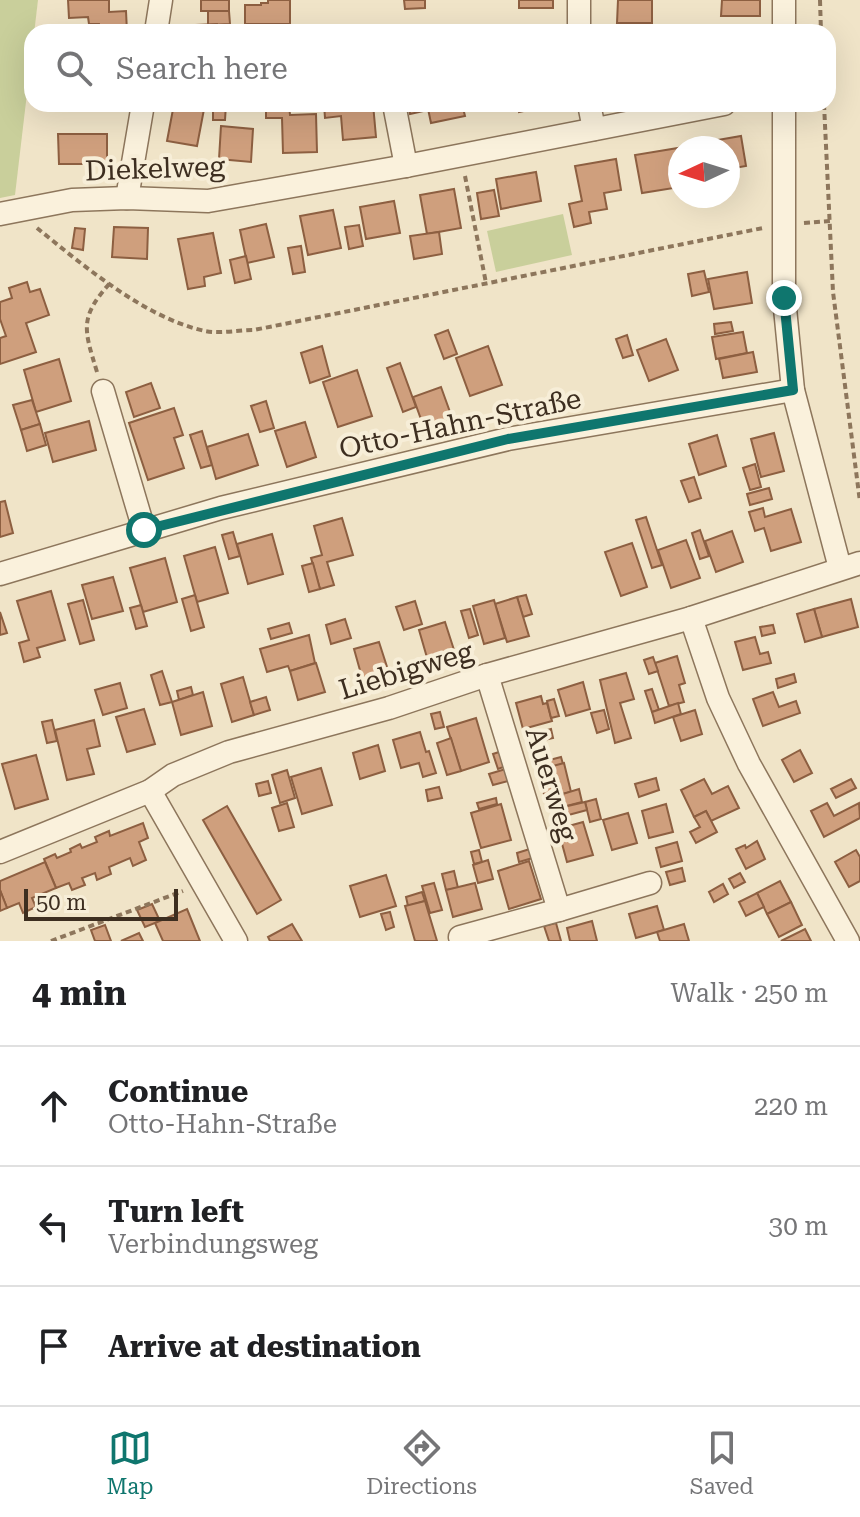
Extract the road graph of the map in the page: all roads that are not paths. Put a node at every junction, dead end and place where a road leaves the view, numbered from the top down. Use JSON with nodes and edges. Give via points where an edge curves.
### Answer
{"nodes":[{"id":1,"x":161,"y":0,"type":"edge"},
{"id":2,"x":579,"y":0,"type":"edge"},
{"id":3,"x":784,"y":0,"type":"edge"},
{"id":4,"x":157,"y":24,"type":"edge"},
{"id":5,"x":579,"y":24,"type":"edge"},
{"id":6,"x":784,"y":24,"type":"edge"},
{"id":7,"x":142,"y":112,"type":"edge"},
{"id":8,"x":396,"y":112,"type":"edge"},
{"id":9,"x":591,"y":112,"type":"edge"},
{"id":10,"x":682,"y":112,"type":"edge"},
{"id":11,"x":784,"y":112,"type":"edge"},
{"id":12,"x":594,"y":129,"type":"junction"},
{"id":13,"x":406,"y":166,"type":"junction"},
{"id":14,"x":127,"y":198,"type":"junction"},
{"id":15,"x":8,"y":212,"type":"edge"},
{"id":16,"x":793,"y":390,"type":"junction"},
{"id":17,"x":103,"y":391,"type":"road end"},
{"id":18,"x":144,"y":530,"type":"junction"},
{"id":19,"x":850,"y":566,"type":"edge"},
{"id":20,"x":0,"y":574,"type":"edge"},
{"id":21,"x":691,"y":618,"type":"junction"},
{"id":22,"x":487,"y":675,"type":"junction"},
{"id":23,"x":150,"y":791,"type":"junction"},
{"id":24,"x":0,"y":852,"type":"edge"},
{"id":25,"x":650,"y":883,"type":"dead end"},
{"id":26,"x":559,"y":910,"type":"junction"},
{"id":27,"x":460,"y":937,"type":"dead end"},
{"id":28,"x":236,"y":941,"type":"edge"},
{"id":29,"x":848,"y":941,"type":"edge"}],
"edges":[{"from":1,"to":4,"type":"street"},
{"from":2,"to":5,"type":"street"},
{"from":3,"to":6,"type":"street"},
{"from":7,"to":14,"type":"street"},
{"from":8,"to":13,"type":"street"},
{"from":9,"to":12,"type":"street"},
{"from":10,"to":12,"type":"street","name":"Diekelweg"},
{"from":11,"to":16,"type":"street","via":[[784,298]]},
{"from":12,"to":13,"type":"street","name":"Diekelweg"},
{"from":13,"to":14,"type":"street","name":"Diekelweg","via":[[208,201]]},
{"from":14,"to":15,"type":"street","name":"Diekelweg","via":[[72,200]]},
{"from":16,"to":18,"type":"street","name":"Otto-Hahn-Straße","via":[[508,439]]},
{"from":16,"to":19,"type":"street"},
{"from":17,"to":18,"type":"street"},
{"from":18,"to":20,"type":"street","name":"Otto-Hahn-Straße"},
{"from":19,"to":21,"type":"street","name":"Liebigweg"},
{"from":21,"to":22,"type":"street","name":"Liebigweg"},
{"from":21,"to":29,"type":"street","via":[[718,698],[749,764]]},
{"from":22,"to":23,"type":"street","name":"Liebigweg","via":[[229,752],[173,775]]},
{"from":22,"to":26,"type":"street","name":"Auerweg"},
{"from":23,"to":24,"type":"street","name":"Liebigweg"},
{"from":23,"to":28,"type":"street"},
{"from":25,"to":26,"type":"street"},
{"from":26,"to":27,"type":"street"}]}
